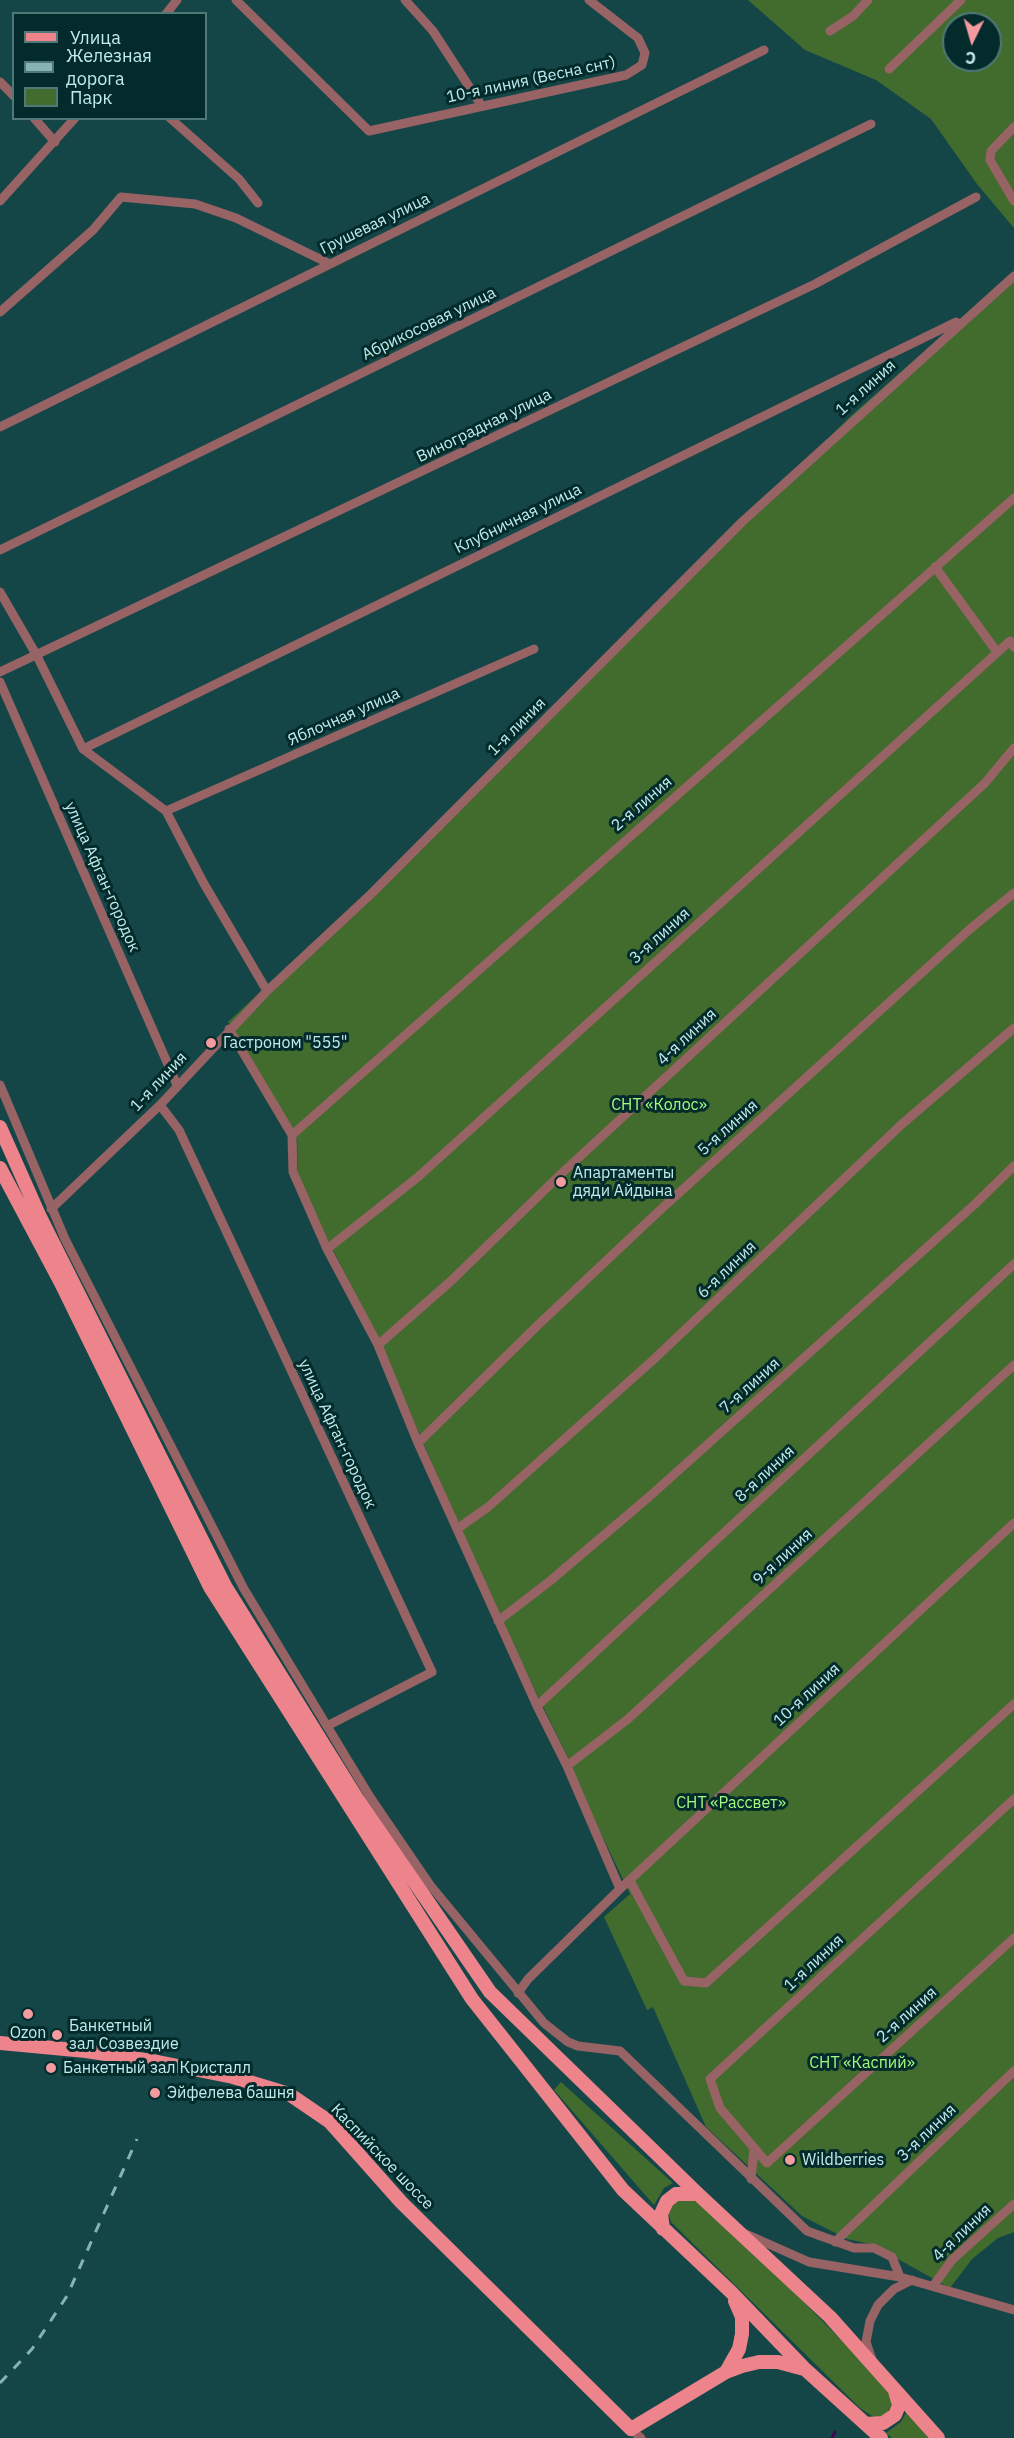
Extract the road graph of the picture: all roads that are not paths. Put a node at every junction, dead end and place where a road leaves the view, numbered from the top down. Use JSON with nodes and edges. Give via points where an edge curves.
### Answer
{"nodes":[{"id":1,"x":177,"y":0,"type":"edge"},
{"id":2,"x":236,"y":0,"type":"edge"},
{"id":3,"x":405,"y":0,"type":"edge"},
{"id":4,"x":589,"y":0,"type":"edge"},
{"id":5,"x":868,"y":0,"type":"edge"},
{"id":6,"x":961,"y":0,"type":"edge"},
{"id":7,"x":168,"y":12,"type":"edge"},
{"id":8,"x":830,"y":31,"type":"dead end"},
{"id":9,"x":764,"y":51,"type":"dead end"},
{"id":10,"x":889,"y":69,"type":"dead end"},
{"id":11,"x":0,"y":82,"type":"edge"},
{"id":12,"x":12,"y":94,"type":"edge"},
{"id":13,"x":481,"y":105,"type":"junction"},
{"id":14,"x":36,"y":120,"type":"edge"},
{"id":15,"x":73,"y":120,"type":"edge"},
{"id":16,"x":172,"y":120,"type":"edge"},
{"id":17,"x":871,"y":124,"type":"dead end"},
{"id":18,"x":1014,"y":127,"type":"edge"},
{"id":19,"x":55,"y":142,"type":"junction"},
{"id":20,"x":976,"y":197,"type":"dead end"},
{"id":21,"x":0,"y":201,"type":"edge"},
{"id":22,"x":1014,"y":201,"type":"edge"},
{"id":23,"x":258,"y":203,"type":"dead end"},
{"id":24,"x":328,"y":263,"type":"junction"},
{"id":25,"x":1014,"y":276,"type":"edge"},
{"id":26,"x":0,"y":312,"type":"edge"},
{"id":27,"x":966,"y":317,"type":"junction"},
{"id":28,"x":0,"y":427,"type":"edge"},
{"id":29,"x":1014,"y":498,"type":"edge"},
{"id":30,"x":0,"y":550,"type":"edge"},
{"id":31,"x":935,"y":567,"type":"junction"},
{"id":32,"x":0,"y":592,"type":"edge"},
{"id":33,"x":1012,"y":644,"type":"edge"},
{"id":34,"x":534,"y":649,"type":"dead end"},
{"id":35,"x":998,"y":652,"type":"junction"},
{"id":36,"x":37,"y":656,"type":"junction"},
{"id":37,"x":0,"y":672,"type":"edge"},
{"id":38,"x":0,"y":682,"type":"edge"},
{"id":39,"x":1014,"y":748,"type":"edge"},
{"id":40,"x":82,"y":749,"type":"junction"},
{"id":41,"x":166,"y":811,"type":"junction"},
{"id":42,"x":1014,"y":893,"type":"edge"},
{"id":43,"x":267,"y":991,"type":"junction"},
{"id":44,"x":1014,"y":1028,"type":"edge"},
{"id":45,"x":229,"y":1029,"type":"junction"},
{"id":46,"x":177,"y":1084,"type":"junction"},
{"id":47,"x":0,"y":1085,"type":"edge"},
{"id":48,"x":160,"y":1105,"type":"junction"},
{"id":49,"x":0,"y":1126,"type":"edge"},
{"id":50,"x":292,"y":1135,"type":"junction"},
{"id":51,"x":1014,"y":1166,"type":"edge"},
{"id":52,"x":0,"y":1168,"type":"edge"},
{"id":53,"x":51,"y":1209,"type":"junction"},
{"id":54,"x":327,"y":1250,"type":"junction"},
{"id":55,"x":1014,"y":1264,"type":"edge"},
{"id":56,"x":378,"y":1345,"type":"junction"},
{"id":57,"x":1014,"y":1365,"type":"edge"},
{"id":58,"x":418,"y":1443,"type":"junction"},
{"id":59,"x":1014,"y":1523,"type":"edge"},
{"id":60,"x":457,"y":1529,"type":"junction"},
{"id":61,"x":498,"y":1621,"type":"junction"},
{"id":62,"x":1014,"y":1704,"type":"edge"},
{"id":63,"x":537,"y":1706,"type":"junction"},
{"id":64,"x":327,"y":1726,"type":"junction"},
{"id":65,"x":567,"y":1766,"type":"junction"},
{"id":66,"x":1014,"y":1799,"type":"edge"},
{"id":67,"x":630,"y":1881,"type":"junction"},
{"id":68,"x":620,"y":1889,"type":"junction"},
{"id":69,"x":1014,"y":1938,"type":"edge"},
{"id":70,"x":518,"y":1993,"type":"junction"},
{"id":71,"x":0,"y":2043,"type":"edge"},
{"id":72,"x":1014,"y":2071,"type":"edge"},
{"id":73,"x":754,"y":2149,"type":"junction"},
{"id":74,"x":767,"y":2163,"type":"joint"},
{"id":75,"x":751,"y":2179,"type":"junction"},
{"id":76,"x":698,"y":2194,"type":"junction"},
{"id":77,"x":1014,"y":2204,"type":"edge"},
{"id":78,"x":663,"y":2229,"type":"junction"},
{"id":79,"x":737,"y":2230,"type":"junction"},
{"id":80,"x":835,"y":2242,"type":"junction"},
{"id":81,"x":900,"y":2277,"type":"junction"},
{"id":82,"x":912,"y":2280,"type":"junction"},
{"id":83,"x":933,"y":2286,"type":"junction"},
{"id":84,"x":731,"y":2292,"type":"junction"},
{"id":85,"x":1014,"y":2310,"type":"edge"},
{"id":86,"x":875,"y":2368,"type":"junction"},
{"id":87,"x":806,"y":2370,"type":"junction"},
{"id":88,"x":726,"y":2372,"type":"junction"},
{"id":89,"x":896,"y":2391,"type":"junction"},
{"id":90,"x":866,"y":2424,"type":"junction"},
{"id":91,"x":636,"y":2433,"type":"edge"},
{"id":92,"x":881,"y":2438,"type":"edge"},
{"id":93,"x":938,"y":2438,"type":"edge"}],
"edges":[{"from":1,"to":7,"type":"street"},
{"from":2,"to":13,"type":"street","name":"10-я линия (Весна снт)","via":[[369,131]]},
{"from":3,"to":13,"type":"street","via":[[432,31]]},
{"from":4,"to":13,"type":"street","name":"10-я линия (Весна снт)","via":[[638,38],[645,53],[642,65],[626,75]]},
{"from":5,"to":8,"type":"street"},
{"from":6,"to":10,"type":"street"},
{"from":9,"to":24,"type":"street","name":"Грушевая улица"},
{"from":11,"to":12,"type":"street"},
{"from":14,"to":19,"type":"street"},
{"from":15,"to":19,"type":"street"},
{"from":16,"to":23,"type":"street","via":[[239,179]]},
{"from":17,"to":30,"type":"street","name":"Абрикосовая улица"},
{"from":18,"to":22,"type":"street","via":[[991,151],[990,160]]},
{"from":19,"to":21,"type":"street"},
{"from":20,"to":36,"type":"street","name":"Виноградная улица","via":[[815,285]]},
{"from":24,"to":26,"type":"street","via":[[236,218],[195,204],[121,197],[93,230]]},
{"from":24,"to":28,"type":"street","name":"Грушевая улица"},
{"from":25,"to":27,"type":"street","name":"1-я линия"},
{"from":27,"to":40,"type":"street","name":"Клубничная улица"},
{"from":27,"to":43,"type":"street","name":"1-я линия","via":[[743,520],[371,894]]},
{"from":29,"to":31,"type":"street","name":"2-я линия"},
{"from":31,"to":35,"type":"street"},
{"from":31,"to":50,"type":"street","name":"2-я линия"},
{"from":32,"to":36,"type":"street"},
{"from":33,"to":35,"type":"street","name":"3-я линия"},
{"from":34,"to":41,"type":"street","name":"Яблочная улица"},
{"from":35,"to":54,"type":"street","name":"3-я линия","via":[[418,1177]]},
{"from":36,"to":37,"type":"street","name":"Виноградная улица"},
{"from":36,"to":40,"type":"street"},
{"from":38,"to":46,"type":"street","name":"улица Афган-городок"},
{"from":39,"to":56,"type":"street","name":"4-я линия","via":[[985,783],[562,1173],[452,1281]]},
{"from":40,"to":41,"type":"street"},
{"from":41,"to":43,"type":"street","via":[[202,882]]},
{"from":42,"to":58,"type":"street","name":"5-я линия","via":[[658,1212]]},
{"from":43,"to":45,"type":"street","name":"1-я линия"},
{"from":44,"to":60,"type":"street","name":"6-я линия","via":[[902,1124],[652,1361],[488,1508]]},
{"from":45,"to":46,"type":"street","name":"1-я линия"},
{"from":45,"to":50,"type":"street"},
{"from":46,"to":48,"type":"street","name":"1-я линия"},
{"from":47,"to":53,"type":"street"},
{"from":48,"to":53,"type":"street","name":"1-я линия"},
{"from":48,"to":64,"type":"street","name":"улица Афган-городок","via":[[178,1130],[432,1672]]},
{"from":49,"to":76,"type":"main road","via":[[40,1217],[225,1586],[356,1797],[490,1992]]},
{"from":50,"to":54,"type":"street","via":[[293,1172]]},
{"from":51,"to":61,"type":"street","name":"7-я линия","via":[[659,1488]]},
{"from":52,"to":78,"type":"main road","via":[[210,1587],[472,1999],[623,2190]]},
{"from":53,"to":64,"type":"street","via":[[244,1589]]},
{"from":54,"to":56,"type":"street"},
{"from":55,"to":63,"type":"street","name":"8-я линия"},
{"from":56,"to":58,"type":"street"},
{"from":57,"to":65,"type":"street","name":"9-я линия","via":[[628,1719]]},
{"from":58,"to":60,"type":"street"},
{"from":59,"to":67,"type":"street","name":"10-я линия"},
{"from":60,"to":61,"type":"street"},
{"from":61,"to":63,"type":"street"},
{"from":62,"to":67,"type":"street","via":[[706,1983],[684,1981]]},
{"from":63,"to":65,"type":"street"},
{"from":64,"to":70,"type":"street","via":[[430,1885]]},
{"from":65,"to":68,"type":"street"},
{"from":66,"to":73,"type":"street","name":"1-я линия","via":[[710,2079],[720,2108]]},
{"from":67,"to":68,"type":"street","name":"10-я линия"},
{"from":68,"to":70,"type":"street","name":"10-я линия"},
{"from":69,"to":74,"type":"street","name":"2-я линия"},
{"from":70,"to":75,"type":"street","via":[[544,2023],[568,2042],[620,2051]]},
{"from":71,"to":91,"type":"main road","name":"Каспийское шоссе","via":[[158,2062],[234,2077],[289,2094],[330,2122],[401,2202]]},
{"from":72,"to":80,"type":"street","name":"3-я линия"},
{"from":73,"to":74,"type":"street","name":"1-я линия"},
{"from":73,"to":75,"type":"street"},
{"from":75,"to":80,"type":"street","via":[[807,2231]]},
{"from":76,"to":78,"type":"main road","via":[[676,2194],[667,2201],[661,2214]]},
{"from":76,"to":79,"type":"main road"},
{"from":77,"to":83,"type":"street","name":"4-я линия","via":[[952,2260]]},
{"from":78,"to":84,"type":"main road"},
{"from":79,"to":81,"type":"street","via":[[808,2262]]},
{"from":79,"to":86,"type":"main road","via":[[830,2317]]},
{"from":80,"to":81,"type":"street","via":[[854,2248],[874,2248],[892,2258]]},
{"from":81,"to":82,"type":"street"},
{"from":82,"to":83,"type":"street"},
{"from":82,"to":86,"type":"street","via":[[894,2289],[870,2321],[866,2342]]},
{"from":83,"to":85,"type":"street"},
{"from":84,"to":87,"type":"main road"},
{"from":84,"to":88,"type":"main road","via":[[742,2317],[742,2334],[739,2349]]},
{"from":86,"to":89,"type":"main road"},
{"from":87,"to":88,"type":"main road","via":[[778,2362],[759,2362]]},
{"from":87,"to":90,"type":"main road"},
{"from":88,"to":91,"type":"main road"},
{"from":89,"to":90,"type":"main road","via":[[899,2405],[895,2415],[883,2423]]},
{"from":89,"to":93,"type":"main road"},
{"from":90,"to":92,"type":"main road"}]}
